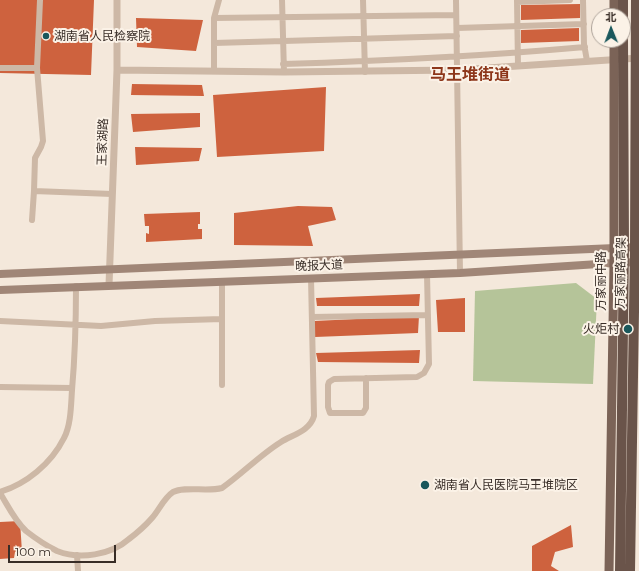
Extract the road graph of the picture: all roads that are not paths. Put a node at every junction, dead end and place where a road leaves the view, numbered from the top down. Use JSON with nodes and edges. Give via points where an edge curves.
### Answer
{"nodes":[{"id":1,"x":40,"y":0,"type":"edge"},
{"id":2,"x":117,"y":0,"type":"edge"},
{"id":3,"x":219,"y":0,"type":"edge"},
{"id":4,"x":282,"y":0,"type":"edge"},
{"id":5,"x":363,"y":0,"type":"edge"},
{"id":6,"x":456,"y":0,"type":"edge"},
{"id":7,"x":570,"y":0,"type":"edge"},
{"id":8,"x":583,"y":0,"type":"edge"},
{"id":9,"x":636,"y":0,"type":"edge"},
{"id":10,"x":516,"y":1,"type":"edge"},
{"id":11,"x":456,"y":15,"type":"junction"},
{"id":12,"x":282,"y":17,"type":"junction"},
{"id":13,"x":364,"y":17,"type":"junction"},
{"id":14,"x":214,"y":18,"type":"junction"},
{"id":15,"x":584,"y":24,"type":"junction"},
{"id":16,"x":517,"y":26,"type":"junction"},
{"id":17,"x":457,"y":28,"type":"junction"},
{"id":18,"x":457,"y":36,"type":"junction"},
{"id":19,"x":364,"y":40,"type":"junction"},
{"id":20,"x":283,"y":41,"type":"junction"},
{"id":21,"x":214,"y":43,"type":"junction"},
{"id":22,"x":585,"y":47,"type":"junction"},
{"id":23,"x":614,"y":48,"type":"edge"},
{"id":24,"x":623,"y":48,"type":"edge"},
{"id":25,"x":518,"y":53,"type":"junction"},
{"id":26,"x":457,"y":57,"type":"junction"},
{"id":27,"x":639,"y":58,"type":"edge"},
{"id":28,"x":614,"y":59,"type":"junction"},
{"id":29,"x":587,"y":61,"type":"junction"},
{"id":30,"x":365,"y":62,"type":"junction"},
{"id":31,"x":283,"y":64,"type":"junction"},
{"id":32,"x":518,"y":66,"type":"junction"},
{"id":33,"x":0,"y":68,"type":"edge"},
{"id":34,"x":37,"y":68,"type":"junction"},
{"id":35,"x":117,"y":70,"type":"junction"},
{"id":36,"x":457,"y":70,"type":"junction"},
{"id":37,"x":214,"y":72,"type":"junction"},
{"id":38,"x":284,"y":72,"type":"junction"},
{"id":39,"x":365,"y":72,"type":"junction"},
{"id":40,"x":34,"y":191,"type":"junction"},
{"id":41,"x":112,"y":194,"type":"junction"},
{"id":42,"x":32,"y":220,"type":"dead end"},
{"id":43,"x":614,"y":247,"type":"junction"},
{"id":44,"x":639,"y":247,"type":"edge"},
{"id":45,"x":460,"y":256,"type":"junction"},
{"id":46,"x":639,"y":262,"type":"edge"},
{"id":47,"x":614,"y":263,"type":"junction"},
{"id":48,"x":109,"y":270,"type":"junction"},
{"id":49,"x":460,"y":273,"type":"junction"},
{"id":50,"x":0,"y":274,"type":"edge"},
{"id":51,"x":427,"y":274,"type":"junction"},
{"id":52,"x":311,"y":278,"type":"junction"},
{"id":53,"x":222,"y":282,"type":"junction"},
{"id":54,"x":76,"y":286,"type":"junction"},
{"id":55,"x":109,"y":286,"type":"junction"},
{"id":56,"x":0,"y":290,"type":"edge"},
{"id":57,"x":428,"y":315,"type":"junction"},
{"id":58,"x":312,"y":317,"type":"junction"},
{"id":59,"x":222,"y":319,"type":"junction"},
{"id":60,"x":0,"y":321,"type":"edge"},
{"id":61,"x":76,"y":325,"type":"junction"},
{"id":62,"x":366,"y":378,"type":"junction"},
{"id":63,"x":222,"y":385,"type":"dead end"},
{"id":64,"x":0,"y":387,"type":"edge"},
{"id":65,"x":72,"y":388,"type":"junction"},
{"id":66,"x":0,"y":493,"type":"edge"},
{"id":67,"x":78,"y":555,"type":"junction"},
{"id":68,"x":78,"y":571,"type":"edge"},
{"id":69,"x":610,"y":571,"type":"edge"},
{"id":70,"x":620,"y":571,"type":"edge"},
{"id":71,"x":630,"y":571,"type":"edge"}],
"edges":[{"from":1,"to":34,"type":"street"},
{"from":2,"to":35,"type":"street","name":"王家湖路"},
{"from":3,"to":14,"type":"street"},
{"from":4,"to":12,"type":"street"},
{"from":5,"to":13,"type":"street"},
{"from":6,"to":11,"type":"street"},
{"from":7,"to":10,"type":"street"},
{"from":8,"to":15,"type":"street"},
{"from":9,"to":71,"type":"highway","name":"万家丽路高架","bridge":true},
{"from":10,"to":16,"type":"street"},
{"from":11,"to":13,"type":"street"},
{"from":11,"to":17,"type":"street"},
{"from":12,"to":13,"type":"street"},
{"from":12,"to":14,"type":"street"},
{"from":12,"to":20,"type":"street"},
{"from":13,"to":19,"type":"street"},
{"from":14,"to":21,"type":"street"},
{"from":15,"to":16,"type":"street"},
{"from":15,"to":22,"type":"street"},
{"from":16,"to":17,"type":"street"},
{"from":16,"to":25,"type":"street"},
{"from":17,"to":18,"type":"street"},
{"from":18,"to":19,"type":"street"},
{"from":18,"to":26,"type":"street"},
{"from":19,"to":20,"type":"street"},
{"from":19,"to":30,"type":"street"},
{"from":20,"to":21,"type":"street"},
{"from":20,"to":31,"type":"street"},
{"from":21,"to":37,"type":"street"},
{"from":22,"to":25,"type":"street"},
{"from":22,"to":29,"type":"street"},
{"from":23,"to":28,"type":"main road","name":"万家丽中路"},
{"from":24,"to":70,"type":"highway","name":"万家丽路高架","bridge":true,"via":[[624,246]]},
{"from":25,"to":26,"type":"street"},
{"from":25,"to":32,"type":"street"},
{"from":26,"to":30,"type":"street"},
{"from":26,"to":36,"type":"street"},
{"from":27,"to":28,"type":"street"},
{"from":28,"to":29,"type":"street"},
{"from":28,"to":43,"type":"main road","name":"万家丽中路"},
{"from":29,"to":32,"type":"street"},
{"from":30,"to":31,"type":"street"},
{"from":30,"to":39,"type":"street"},
{"from":31,"to":38,"type":"street"},
{"from":32,"to":36,"type":"street"},
{"from":33,"to":34,"type":"street"},
{"from":34,"to":40,"type":"street","via":[[43,141],[35,158]]},
{"from":35,"to":37,"type":"street"},
{"from":35,"to":41,"type":"street","name":"王家湖路"},
{"from":36,"to":39,"type":"street"},
{"from":36,"to":45,"type":"street"},
{"from":37,"to":38,"type":"street"},
{"from":38,"to":39,"type":"street"},
{"from":40,"to":41,"type":"street"},
{"from":40,"to":42,"type":"street"},
{"from":41,"to":48,"type":"street","name":"王家湖路"},
{"from":43,"to":44,"type":"main road","name":"晚报大道"},
{"from":43,"to":45,"type":"main road","name":"晚报大道"},
{"from":43,"to":47,"type":"main road","name":"万家丽中路"},
{"from":45,"to":48,"type":"main road","name":"晚报大道"},
{"from":45,"to":49,"type":"street"},
{"from":46,"to":47,"type":"main road","name":"晚报大道"},
{"from":47,"to":49,"type":"main road","name":"晚报大道"},
{"from":47,"to":69,"type":"main road","name":"万家丽中路"},
{"from":48,"to":50,"type":"main road","name":"晚报大道"},
{"from":48,"to":55,"type":"street","name":"王家湖路"},
{"from":49,"to":51,"type":"main road","name":"晚报大道"},
{"from":51,"to":52,"type":"main road","name":"晚报大道"},
{"from":51,"to":57,"type":"street"},
{"from":52,"to":53,"type":"main road","name":"晚报大道"},
{"from":52,"to":58,"type":"street"},
{"from":53,"to":55,"type":"main road","name":"晚报大道"},
{"from":53,"to":59,"type":"street"},
{"from":54,"to":55,"type":"main road","name":"晚报大道"},
{"from":54,"to":56,"type":"main road","name":"晚报大道"},
{"from":54,"to":61,"type":"street"},
{"from":57,"to":58,"type":"street"},
{"from":57,"to":62,"type":"street","via":[[429,364],[424,373],[417,377]]},
{"from":58,"to":67,"type":"street","via":[[314,416],[310,425],[279,443],[222,488],[183,490],[168,496],[152,519],[118,547],[108,552]]},
{"from":59,"to":61,"type":"street","via":[[101,326]]},
{"from":59,"to":63,"type":"street"},
{"from":60,"to":61,"type":"street"},
{"from":61,"to":65,"type":"street"},
{"from":62,"to":62,"type":"street","via":[[334,379],[329,382],[330,413],[363,413],[366,408]]},
{"from":64,"to":65,"type":"street"},
{"from":65,"to":66,"type":"street","via":[[70,414],[64,438],[51,458],[27,480]]},
{"from":66,"to":67,"type":"street","via":[[26,530],[56,550]]},
{"from":67,"to":68,"type":"street"}]}
